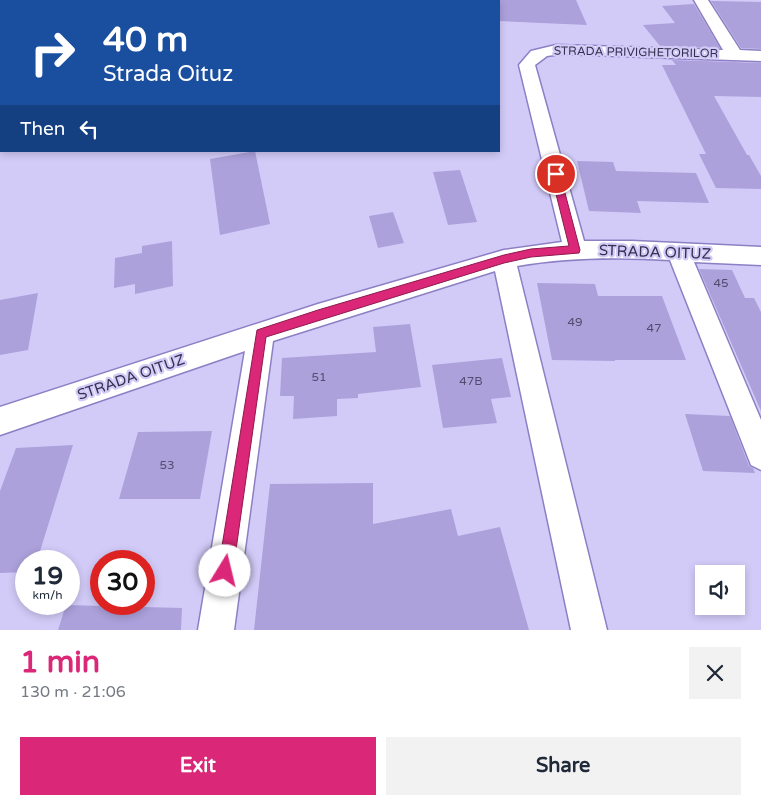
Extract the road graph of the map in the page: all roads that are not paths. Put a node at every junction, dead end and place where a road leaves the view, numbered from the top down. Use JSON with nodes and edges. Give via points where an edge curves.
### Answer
{"nodes":[{"id":1,"x":701,"y":0,"type":"edge"},
{"id":2,"x":734,"y":54,"type":"junction"},
{"id":3,"x":761,"y":56,"type":"edge"},
{"id":4,"x":575,"y":250,"type":"junction"},
{"id":5,"x":679,"y":253,"type":"junction"},
{"id":6,"x":761,"y":256,"type":"edge"},
{"id":7,"x":504,"y":259,"type":"junction"},
{"id":8,"x":261,"y":333,"type":"junction"},
{"id":9,"x":0,"y":421,"type":"edge"},
{"id":10,"x":761,"y":455,"type":"edge"},
{"id":11,"x":216,"y":630,"type":"edge"},
{"id":12,"x":589,"y":630,"type":"edge"}],
"edges":[{"from":1,"to":2,"type":"street"},
{"from":2,"to":3,"type":"street","name":"STRADA PRIVIGHETORILOR"},
{"from":2,"to":4,"type":"street","name":"STRADA PRIVIGHETORILOR","via":[[560,49],[538,53],[531,58],[527,65]]},
{"from":4,"to":5,"type":"street","name":"STRADA OITUZ"},
{"from":4,"to":7,"type":"street","name":"STRADA OITUZ","via":[[531,253]]},
{"from":5,"to":6,"type":"street","name":"STRADA OITUZ"},
{"from":5,"to":10,"type":"street"},
{"from":7,"to":8,"type":"street","name":"STRADA OITUZ"},
{"from":7,"to":12,"type":"street"},
{"from":8,"to":9,"type":"street","name":"STRADA OITUZ"},
{"from":8,"to":11,"type":"street"}]}
